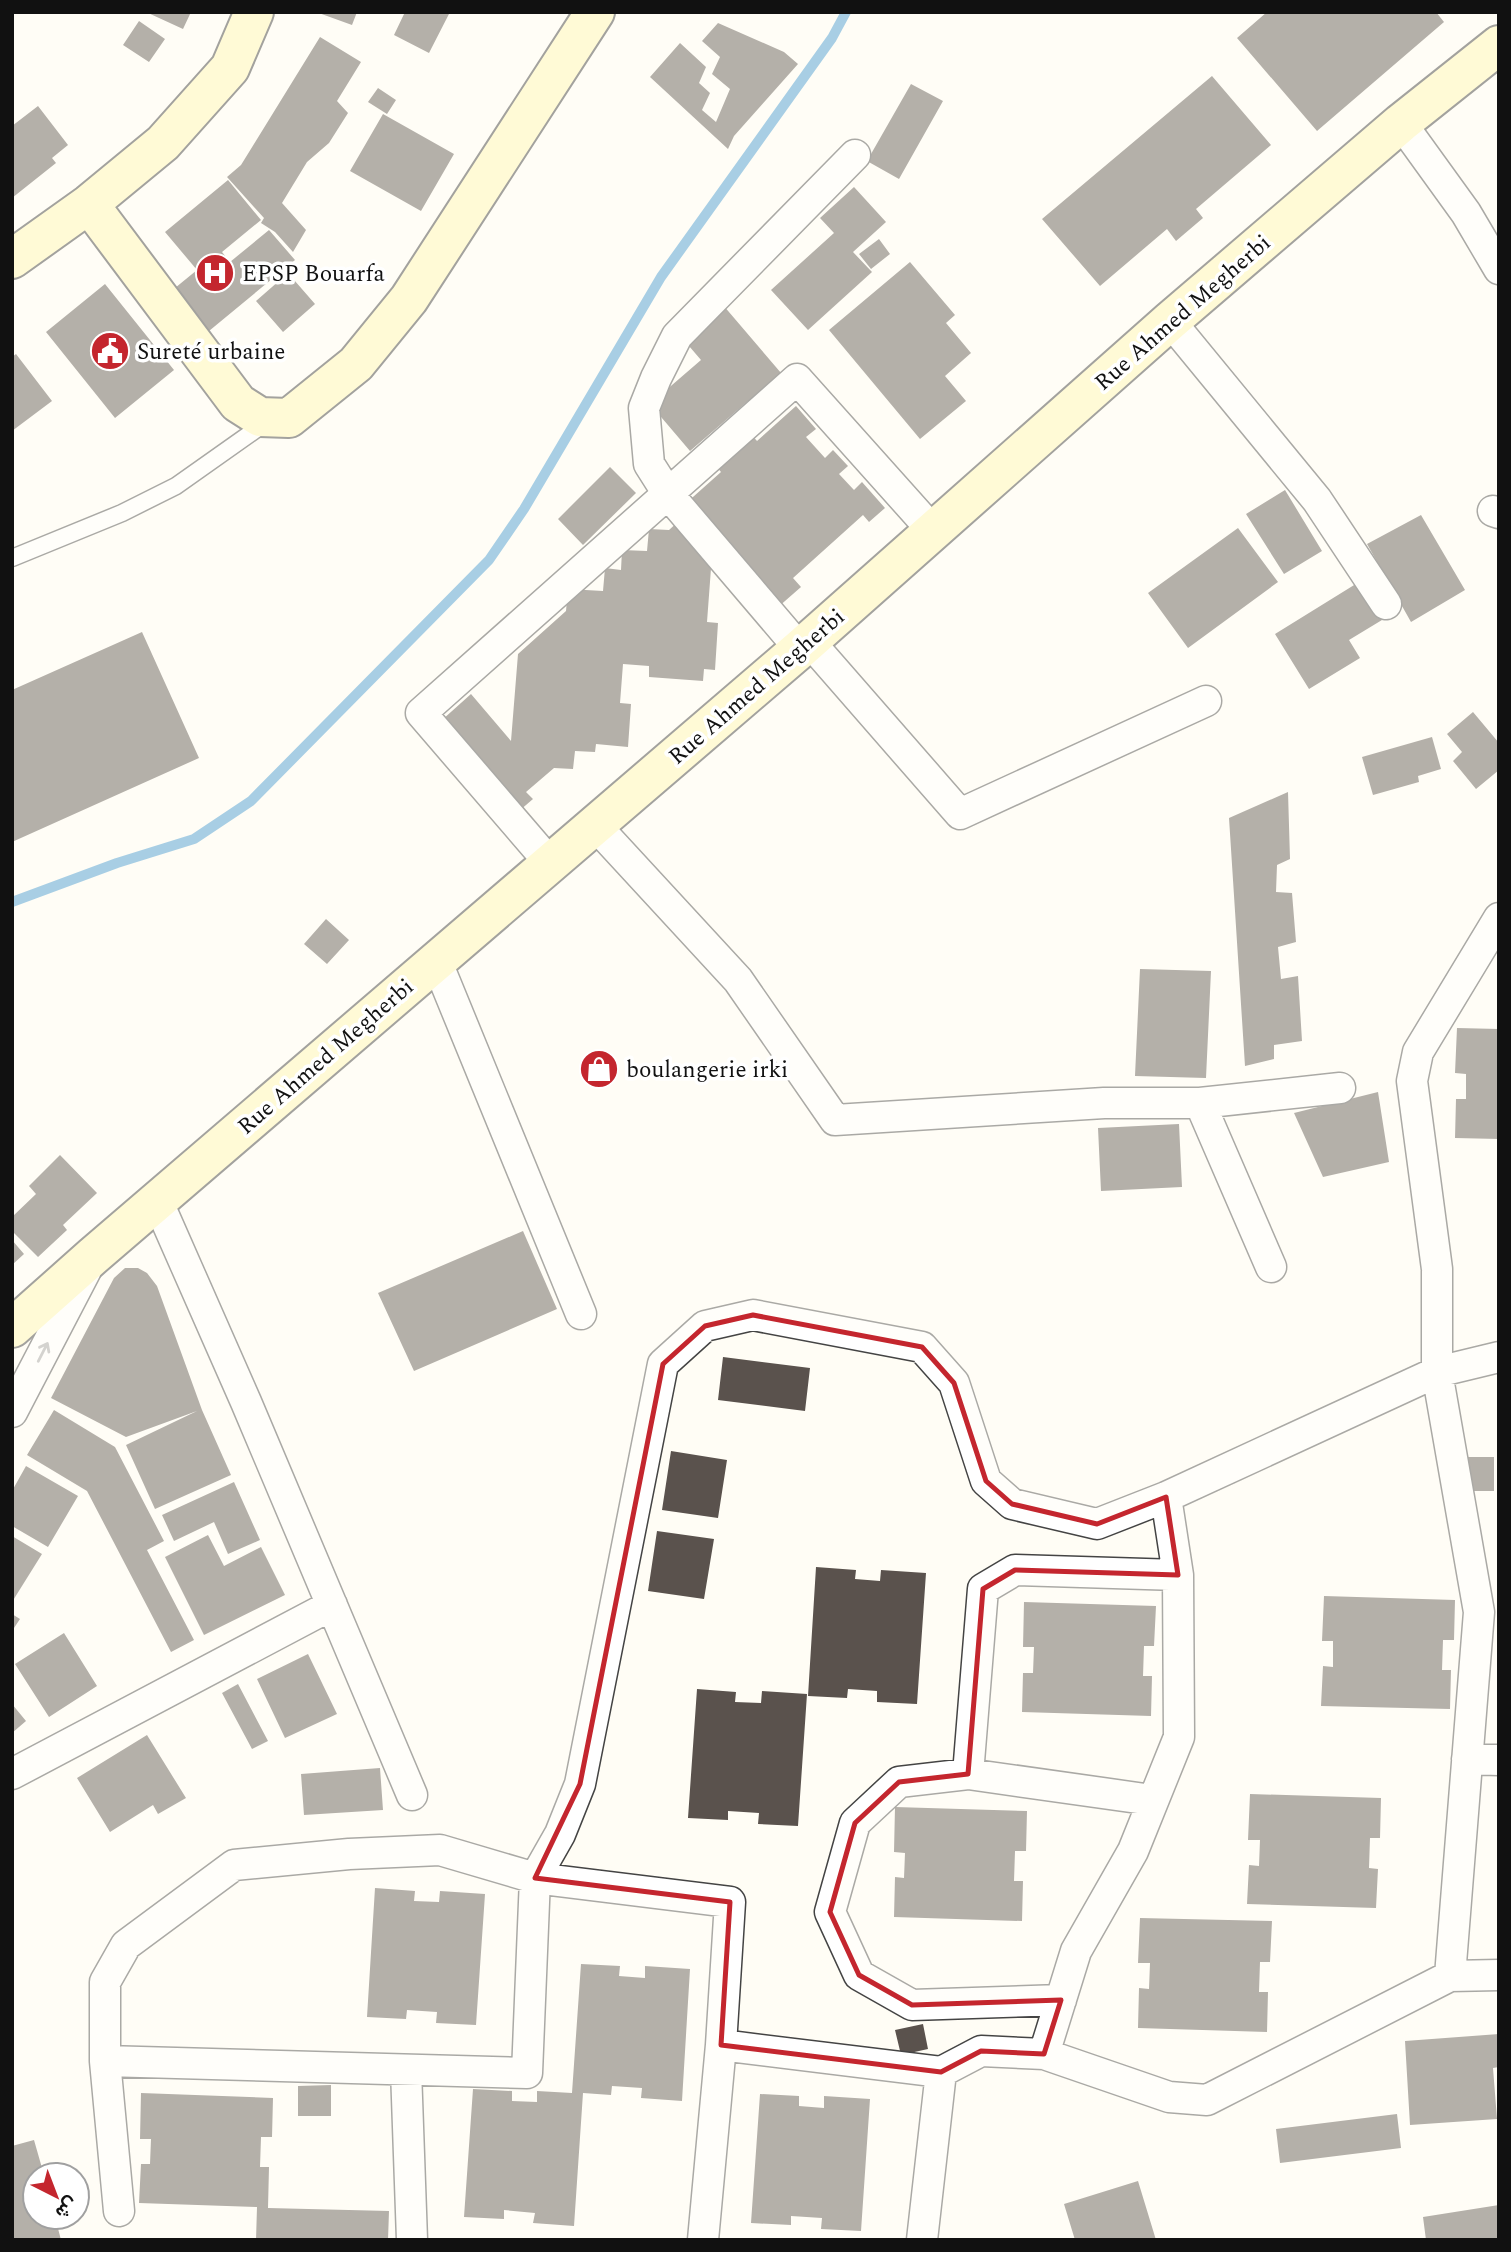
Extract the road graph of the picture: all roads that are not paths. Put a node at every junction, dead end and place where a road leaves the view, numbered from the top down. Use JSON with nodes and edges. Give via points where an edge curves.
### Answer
{"nodes":[{"id":1,"x":254,"y":12,"type":"edge"},
{"id":2,"x":594,"y":12,"type":"edge"},
{"id":3,"x":1499,"y":45,"type":"edge"},
{"id":4,"x":1401,"y":123,"type":"junction"},
{"id":5,"x":855,"y":155,"type":"dead end"},
{"id":6,"x":89,"y":204,"type":"junction"},
{"id":7,"x":12,"y":259,"type":"edge"},
{"id":8,"x":1499,"y":269,"type":"edge"},
{"id":9,"x":1170,"y":321,"type":"junction"},
{"id":10,"x":274,"y":417,"type":"junction"},
{"id":11,"x":668,"y":494,"type":"junction"},
{"id":12,"x":933,"y":531,"type":"junction"},
{"id":13,"x":12,"y":558,"type":"edge"},
{"id":14,"x":1385,"y":604,"type":"dead end"},
{"id":15,"x":805,"y":645,"type":"junction"},
{"id":16,"x":1206,"y":701,"type":"dead end"},
{"id":17,"x":595,"y":825,"type":"junction"},
{"id":18,"x":550,"y":863,"type":"junction"},
{"id":19,"x":1499,"y":918,"type":"edge"},
{"id":20,"x":436,"y":960,"type":"junction"},
{"id":21,"x":1340,"y":1088,"type":"dead end"},
{"id":22,"x":1200,"y":1103,"type":"junction"},
{"id":23,"x":157,"y":1200,"type":"junction"},
{"id":24,"x":93,"y":1256,"type":"junction"},
{"id":25,"x":1272,"y":1267,"type":"dead end"},
{"id":26,"x":581,"y":1314,"type":"dead end"},
{"id":27,"x":12,"y":1328,"type":"edge"},
{"id":28,"x":1499,"y":1357,"type":"edge"},
{"id":29,"x":1437,"y":1371,"type":"junction"},
{"id":30,"x":12,"y":1412,"type":"edge"},
{"id":31,"x":1166,"y":1497,"type":"junction"},
{"id":32,"x":1178,"y":1575,"type":"junction"},
{"id":33,"x":332,"y":1605,"type":"junction"},
{"id":34,"x":1467,"y":1759,"type":"junction"},
{"id":35,"x":1499,"y":1759,"type":"edge"},
{"id":36,"x":12,"y":1774,"type":"edge"},
{"id":37,"x":968,"y":1774,"type":"junction"},
{"id":38,"x":412,"y":1795,"type":"dead end"},
{"id":39,"x":1152,"y":1800,"type":"junction"},
{"id":40,"x":535,"y":1878,"type":"junction"},
{"id":41,"x":1499,"y":1975,"type":"edge"},
{"id":42,"x":1450,"y":1976,"type":"junction"},
{"id":43,"x":1061,"y":2000,"type":"junction"},
{"id":44,"x":721,"y":2045,"type":"junction"},
{"id":45,"x":1044,"y":2053,"type":"junction"},
{"id":46,"x":104,"y":2061,"type":"junction"},
{"id":47,"x":406,"y":2070,"type":"junction"},
{"id":48,"x":942,"y":2072,"type":"junction"},
{"id":49,"x":119,"y":2211,"type":"dead end"},
{"id":50,"x":412,"y":2240,"type":"edge"},
{"id":51,"x":703,"y":2240,"type":"edge"},
{"id":52,"x":922,"y":2240,"type":"edge"}],
"edges":[{"from":1,"to":6,"type":"main road","via":[[230,68],[163,143]]},
{"from":2,"to":10,"type":"main road","via":[[409,299],[356,364],[289,418]]},
{"from":3,"to":4,"type":"main road","name":"Rue Ahmed Megherbi"},
{"from":4,"to":8,"type":"street","via":[[1466,213]]},
{"from":4,"to":9,"type":"main road","name":"Rue Ahmed Megherbi"},
{"from":5,"to":11,"type":"street","via":[[677,335],[644,408],[649,464]]},
{"from":6,"to":7,"type":"main road"},
{"from":6,"to":10,"type":"main road","via":[[238,403],[260,417]]},
{"from":9,"to":12,"type":"main road","name":"Rue Ahmed Megherbi"},
{"from":9,"to":14,"type":"street","via":[[1317,499]]},
{"from":10,"to":13,"type":"lane","via":[[176,486]]},
{"from":11,"to":12,"type":"street","via":[[797,379]]},
{"from":11,"to":15,"type":"street"},
{"from":11,"to":18,"type":"street","via":[[421,713]]},
{"from":12,"to":15,"type":"main road","name":"Rue Ahmed Megherbi"},
{"from":15,"to":16,"type":"street","via":[[960,814]]},
{"from":15,"to":17,"type":"main road","name":"Rue Ahmed Megherbi"},
{"from":17,"to":18,"type":"main road","name":"Rue Ahmed Megherbi"},
{"from":17,"to":22,"type":"street","via":[[738,979],[835,1120],[1104,1103]]},
{"from":18,"to":20,"type":"main road","name":"Rue Ahmed Megherbi"},
{"from":19,"to":29,"type":"street","via":[[1418,1052],[1412,1081],[1437,1269]]},
{"from":20,"to":23,"type":"main road","name":"Rue Ahmed Megherbi"},
{"from":20,"to":26,"type":"street"},
{"from":21,"to":22,"type":"street"},
{"from":22,"to":25,"type":"street"},
{"from":23,"to":24,"type":"main road","name":"Rue Ahmed Megherbi"},
{"from":23,"to":33,"type":"street"},
{"from":24,"to":27,"type":"main road","name":"Rue Ahmed Megherbi"},
{"from":30,"to":24,"type":"street","one_way":true},
{"from":28,"to":29,"type":"street"},
{"from":29,"to":31,"type":"street"},
{"from":29,"to":34,"type":"street","via":[[1479,1612]]},
{"from":31,"to":32,"type":"street"},
{"from":31,"to":40,"type":"street","via":[[1097,1524],[1012,1504],[986,1481],[954,1383],[922,1347],[753,1315],[705,1325],[663,1364],[580,1784],[560,1834]]},
{"from":32,"to":37,"type":"street","via":[[1015,1570],[983,1589]]},
{"from":32,"to":39,"type":"street","via":[[1179,1737]]},
{"from":33,"to":36,"type":"street"},
{"from":33,"to":38,"type":"street"},
{"from":34,"to":35,"type":"street"},
{"from":34,"to":42,"type":"street"},
{"from":37,"to":39,"type":"street"},
{"from":37,"to":43,"type":"street","via":[[899,1782],[855,1823],[830,1912],[859,1975],[912,2005]]},
{"from":39,"to":43,"type":"street","via":[[1133,1851],[1076,1951]]},
{"from":40,"to":44,"type":"street","via":[[730,1902]]},
{"from":40,"to":46,"type":"street","via":[[440,1850],[234,1865],[126,1945],[105,1982]]},
{"from":40,"to":47,"type":"street","via":[[527,2073]]},
{"from":41,"to":42,"type":"street"},
{"from":42,"to":45,"type":"street","via":[[1207,2100],[1169,2097]]},
{"from":43,"to":45,"type":"street"},
{"from":44,"to":48,"type":"street"},
{"from":44,"to":51,"type":"street"},
{"from":45,"to":48,"type":"street","via":[[981,2051]]},
{"from":46,"to":47,"type":"street"},
{"from":46,"to":49,"type":"street"},
{"from":47,"to":50,"type":"street"},
{"from":48,"to":52,"type":"street"}]}
